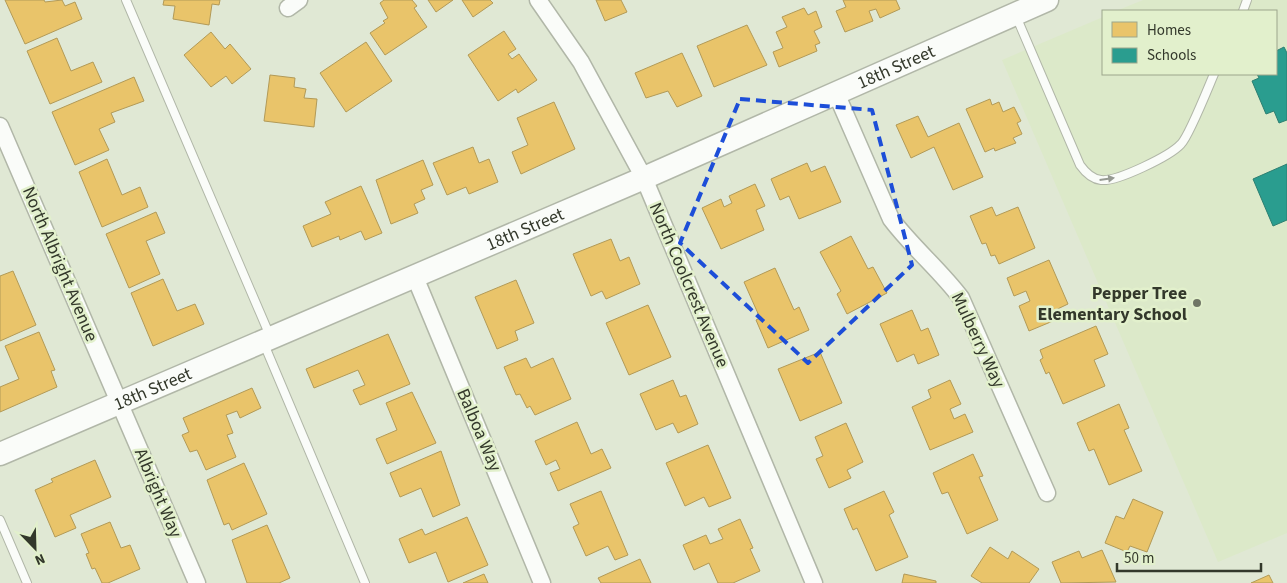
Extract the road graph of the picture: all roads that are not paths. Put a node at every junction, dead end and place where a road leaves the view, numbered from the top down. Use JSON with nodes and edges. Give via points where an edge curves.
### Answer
{"nodes":[{"id":1,"x":126,"y":0,"type":"edge"},
{"id":2,"x":538,"y":0,"type":"edge"},
{"id":3,"x":1047,"y":0,"type":"edge"},
{"id":4,"x":1016,"y":14,"type":"junction"},
{"id":5,"x":1214,"y":75,"type":"edge"},
{"id":6,"x":836,"y":93,"type":"junction"},
{"id":7,"x":0,"y":126,"type":"edge"},
{"id":8,"x":644,"y":178,"type":"junction"},
{"id":9,"x":415,"y":277,"type":"junction"},
{"id":10,"x":267,"y":340,"type":"junction"},
{"id":11,"x":120,"y":402,"type":"junction"},
{"id":12,"x":0,"y":454,"type":"edge"},
{"id":13,"x":1047,"y":493,"type":"dead end"},
{"id":14,"x":0,"y":520,"type":"edge"},
{"id":15,"x":27,"y":583,"type":"edge"},
{"id":16,"x":197,"y":583,"type":"edge"},
{"id":17,"x":364,"y":583,"type":"edge"},
{"id":18,"x":542,"y":583,"type":"edge"},
{"id":19,"x":814,"y":583,"type":"edge"}],
"edges":[{"from":1,"to":10,"type":"lane"},
{"from":2,"to":8,"type":"street","name":"North Coolcrest Avenue","via":[[581,62]]},
{"from":3,"to":4,"type":"main road","name":"18th Street"},
{"from":4,"to":5,"type":"lane","one_way":true,"via":[[1080,165],[1088,176],[1100,180],[1111,179],[1165,156],[1182,143]]},
{"from":4,"to":6,"type":"main road","name":"18th Street"},
{"from":6,"to":8,"type":"main road","name":"18th Street"},
{"from":6,"to":13,"type":"street","name":"Mulberry Way","via":[[891,219],[961,298]]},
{"from":7,"to":11,"type":"street","name":"North Albright Avenue"},
{"from":8,"to":9,"type":"main road","name":"18th Street"},
{"from":8,"to":19,"type":"street","name":"North Coolcrest Avenue"},
{"from":9,"to":10,"type":"main road","name":"18th Street"},
{"from":9,"to":18,"type":"street","name":"Balboa Way"},
{"from":10,"to":11,"type":"main road","name":"18th Street"},
{"from":10,"to":17,"type":"lane"},
{"from":11,"to":12,"type":"main road","name":"18th Street"},
{"from":11,"to":16,"type":"street","name":"Albright Way"},
{"from":14,"to":15,"type":"lane"}]}
